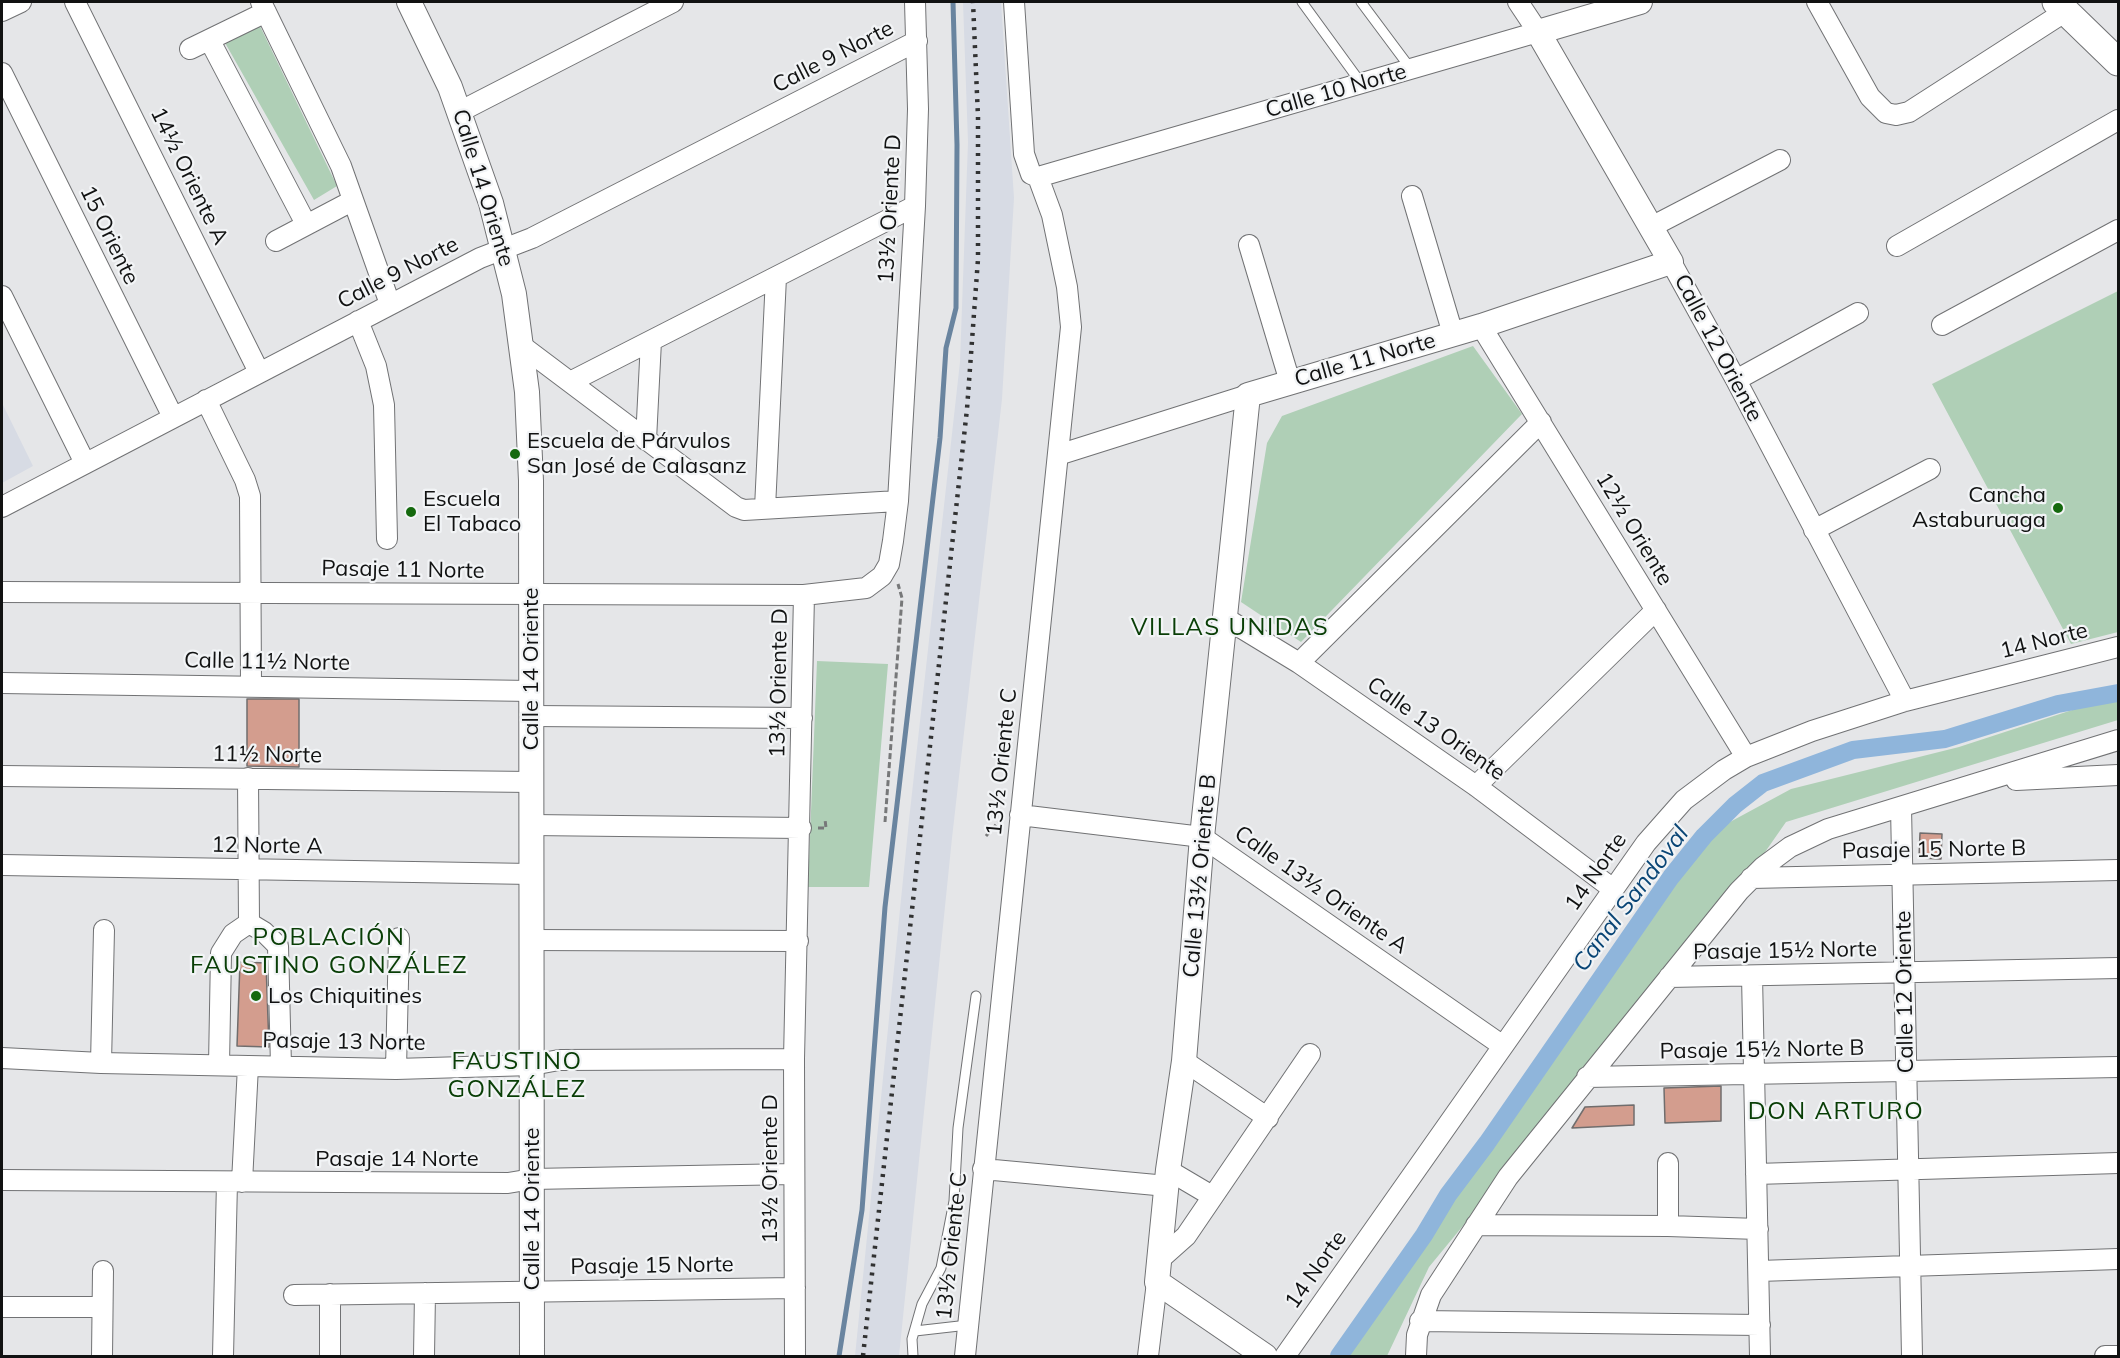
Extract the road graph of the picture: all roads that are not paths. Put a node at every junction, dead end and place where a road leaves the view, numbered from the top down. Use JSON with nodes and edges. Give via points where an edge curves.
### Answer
{"nodes":[{"id":1,"x":21,"y":2,"type":"edge"},
{"id":2,"x":75,"y":2,"type":"edge"},
{"id":3,"x":409,"y":2,"type":"edge"},
{"id":4,"x":673,"y":2,"type":"edge"},
{"id":5,"x":915,"y":2,"type":"edge"},
{"id":6,"x":1014,"y":2,"type":"edge"},
{"id":7,"x":1302,"y":2,"type":"edge"},
{"id":8,"x":1361,"y":2,"type":"edge"},
{"id":9,"x":1518,"y":2,"type":"edge"},
{"id":10,"x":1640,"y":2,"type":"edge"},
{"id":11,"x":1817,"y":2,"type":"edge"},
{"id":12,"x":2061,"y":6,"type":"edge"},
{"id":13,"x":263,"y":7,"type":"edge"},
{"id":14,"x":2,"y":11,"type":"edge"},
{"id":15,"x":1538,"y":32,"type":"junction"},
{"id":16,"x":210,"y":41,"type":"junction"},
{"id":17,"x":917,"y":41,"type":"junction"},
{"id":18,"x":190,"y":49,"type":"dead end"},
{"id":19,"x":2118,"y":62,"type":"edge"},
{"id":20,"x":1411,"y":69,"type":"junction"},
{"id":21,"x":2,"y":73,"type":"edge"},
{"id":22,"x":1360,"y":83,"type":"junction"},
{"id":23,"x":460,"y":111,"type":"junction"},
{"id":24,"x":2118,"y":120,"type":"edge"},
{"id":25,"x":1780,"y":160,"type":"dead end"},
{"id":26,"x":1034,"y":175,"type":"junction"},
{"id":27,"x":1412,"y":196,"type":"dead end"},
{"id":28,"x":352,"y":201,"type":"junction"},
{"id":29,"x":915,"y":206,"type":"junction"},
{"id":30,"x":306,"y":224,"type":"junction"},
{"id":31,"x":1651,"y":227,"type":"junction"},
{"id":32,"x":2118,"y":230,"type":"edge"},
{"id":33,"x":276,"y":241,"type":"dead end"},
{"id":34,"x":1249,"y":245,"type":"dead end"},
{"id":35,"x":1897,"y":246,"type":"dead end"},
{"id":36,"x":504,"y":249,"type":"junction"},
{"id":37,"x":1671,"y":262,"type":"junction"},
{"id":38,"x":776,"y":277,"type":"junction"},
{"id":39,"x":2,"y":296,"type":"edge"},
{"id":40,"x":390,"y":304,"type":"junction"},
{"id":41,"x":1858,"y":313,"type":"dead end"},
{"id":42,"x":358,"y":321,"type":"junction"},
{"id":43,"x":1942,"y":325,"type":"dead end"},
{"id":44,"x":1481,"y":326,"type":"junction"},
{"id":45,"x":1453,"y":334,"type":"junction"},
{"id":46,"x":651,"y":341,"type":"junction"},
{"id":47,"x":522,"y":346,"type":"junction"},
{"id":48,"x":259,"y":372,"type":"junction"},
{"id":49,"x":1736,"y":380,"type":"junction"},
{"id":50,"x":570,"y":382,"type":"junction"},
{"id":51,"x":1290,"y":382,"type":"junction"},
{"id":52,"x":1248,"y":395,"type":"junction"},
{"id":53,"x":206,"y":400,"type":"junction"},
{"id":54,"x":172,"y":417,"type":"junction"},
{"id":55,"x":1541,"y":423,"type":"junction"},
{"id":56,"x":646,"y":440,"type":"junction"},
{"id":57,"x":1058,"y":455,"type":"junction"},
{"id":58,"x":85,"y":463,"type":"junction"},
{"id":59,"x":1930,"y":470,"type":"dead end"},
{"id":60,"x":898,"y":501,"type":"junction"},
{"id":61,"x":2,"y":507,"type":"edge"},
{"id":62,"x":765,"y":508,"type":"junction"},
{"id":63,"x":1814,"y":530,"type":"junction"},
{"id":64,"x":387,"y":538,"type":"dead end"},
{"id":65,"x":2,"y":592,"type":"edge"},
{"id":66,"x":251,"y":593,"type":"junction"},
{"id":67,"x":804,"y":595,"type":"junction"},
{"id":68,"x":531,"y":596,"type":"junction"},
{"id":69,"x":1656,"y":610,"type":"junction"},
{"id":70,"x":1225,"y":618,"type":"junction"},
{"id":71,"x":2118,"y":646,"type":"edge"},
{"id":72,"x":1299,"y":663,"type":"junction"},
{"id":73,"x":2,"y":683,"type":"edge"},
{"id":74,"x":251,"y":685,"type":"junction"},
{"id":75,"x":531,"y":691,"type":"junction"},
{"id":76,"x":1905,"y":701,"type":"junction"},
{"id":77,"x":532,"y":716,"type":"junction"},
{"id":78,"x":802,"y":718,"type":"junction"},
{"id":79,"x":2118,"y":740,"type":"edge"},
{"id":80,"x":1746,"y":757,"type":"junction"},
{"id":81,"x":2118,"y":775,"type":"edge"},
{"id":82,"x":2,"y":776,"type":"edge"},
{"id":83,"x":248,"y":778,"type":"junction"},
{"id":84,"x":1989,"y":781,"type":"junction"},
{"id":85,"x":531,"y":782,"type":"junction"},
{"id":86,"x":1476,"y":786,"type":"junction"},
{"id":87,"x":1901,"y":807,"type":"junction"},
{"id":88,"x":1020,"y":815,"type":"junction"},
{"id":89,"x":531,"y":825,"type":"junction"},
{"id":90,"x":801,"y":828,"type":"junction"},
{"id":91,"x":1202,"y":837,"type":"junction"},
{"id":92,"x":2,"y":865,"type":"edge"},
{"id":93,"x":247,"y":870,"type":"junction"},
{"id":94,"x":2118,"y":870,"type":"edge"},
{"id":95,"x":531,"y":874,"type":"junction"},
{"id":96,"x":1903,"y":875,"type":"junction"},
{"id":97,"x":1751,"y":878,"type":"junction"},
{"id":98,"x":1613,"y":889,"type":"junction"},
{"id":99,"x":249,"y":923,"type":"junction"},
{"id":100,"x":104,"y":930,"type":"dead end"},
{"id":101,"x":399,"y":938,"type":"dead end"},
{"id":102,"x":531,"y":940,"type":"junction"},
{"id":103,"x":798,"y":941,"type":"junction"},
{"id":104,"x":2118,"y":968,"type":"edge"},
{"id":105,"x":1905,"y":973,"type":"junction"},
{"id":106,"x":1752,"y":976,"type":"junction"},
{"id":107,"x":1669,"y":977,"type":"junction"},
{"id":108,"x":976,"y":996,"type":"dead end"},
{"id":109,"x":1503,"y":1046,"type":"junction"},
{"id":110,"x":1310,"y":1054,"type":"dead end"},
{"id":111,"x":2,"y":1058,"type":"edge"},
{"id":112,"x":794,"y":1059,"type":"junction"},
{"id":113,"x":1184,"y":1061,"type":"junction"},
{"id":114,"x":101,"y":1063,"type":"junction"},
{"id":115,"x":219,"y":1065,"type":"junction"},
{"id":116,"x":532,"y":1065,"type":"junction"},
{"id":117,"x":248,"y":1066,"type":"junction"},
{"id":118,"x":281,"y":1066,"type":"junction"},
{"id":119,"x":2118,"y":1067,"type":"edge"},
{"id":120,"x":396,"y":1069,"type":"junction"},
{"id":121,"x":1906,"y":1070,"type":"junction"},
{"id":122,"x":1754,"y":1076,"type":"junction"},
{"id":123,"x":1587,"y":1077,"type":"junction"},
{"id":124,"x":1268,"y":1118,"type":"junction"},
{"id":125,"x":1668,"y":1163,"type":"dead end"},
{"id":126,"x":2118,"y":1163,"type":"edge"},
{"id":127,"x":1908,"y":1168,"type":"junction"},
{"id":128,"x":983,"y":1169,"type":"junction"},
{"id":129,"x":793,"y":1174,"type":"junction"},
{"id":130,"x":1756,"y":1174,"type":"junction"},
{"id":131,"x":1167,"y":1178,"type":"junction"},
{"id":132,"x":532,"y":1179,"type":"junction"},
{"id":133,"x":2,"y":1180,"type":"edge"},
{"id":134,"x":235,"y":1182,"type":"junction"},
{"id":135,"x":1212,"y":1196,"type":"junction"},
{"id":136,"x":1476,"y":1225,"type":"junction"},
{"id":137,"x":1668,"y":1226,"type":"junction"},
{"id":138,"x":1758,"y":1229,"type":"junction"},
{"id":139,"x":2118,"y":1259,"type":"edge"},
{"id":140,"x":1910,"y":1264,"type":"junction"},
{"id":141,"x":103,"y":1271,"type":"dead end"},
{"id":142,"x":1158,"y":1271,"type":"junction"},
{"id":143,"x":1759,"y":1271,"type":"junction"},
{"id":144,"x":795,"y":1288,"type":"junction"},
{"id":145,"x":532,"y":1292,"type":"junction"},
{"id":146,"x":425,"y":1293,"type":"junction"},
{"id":147,"x":330,"y":1294,"type":"junction"},
{"id":148,"x":294,"y":1295,"type":"dead end"},
{"id":149,"x":2,"y":1307,"type":"edge"},
{"id":150,"x":101,"y":1307,"type":"junction"},
{"id":151,"x":1420,"y":1322,"type":"junction"},
{"id":152,"x":968,"y":1325,"type":"junction"},
{"id":153,"x":1760,"y":1325,"type":"junction"},
{"id":154,"x":915,"y":1331,"type":"junction"},
{"id":155,"x":1414,"y":1354,"type":"edge"},
{"id":156,"x":102,"y":1356,"type":"edge"},
{"id":157,"x":223,"y":1356,"type":"edge"},
{"id":158,"x":330,"y":1356,"type":"edge"},
{"id":159,"x":424,"y":1356,"type":"edge"},
{"id":160,"x":532,"y":1356,"type":"edge"},
{"id":161,"x":795,"y":1356,"type":"edge"},
{"id":162,"x":913,"y":1356,"type":"edge"},
{"id":163,"x":965,"y":1356,"type":"edge"},
{"id":164,"x":1148,"y":1356,"type":"edge"},
{"id":165,"x":1265,"y":1356,"type":"edge"},
{"id":166,"x":1285,"y":1356,"type":"edge"},
{"id":167,"x":1760,"y":1356,"type":"edge"},
{"id":168,"x":1912,"y":1356,"type":"edge"},
{"id":169,"x":2105,"y":1356,"type":"edge"},
{"id":170,"x":2118,"y":1356,"type":"edge"}],
"edges":[{"from":1,"to":14,"type":"street"},
{"from":2,"to":48,"type":"street","name":"14½ Oriente A"},
{"from":3,"to":23,"type":"street","name":"Calle 14 Oriente"},
{"from":4,"to":23,"type":"street"},
{"from":5,"to":17,"type":"street","name":"13½ Oriente D"},
{"from":6,"to":26,"type":"street","name":"13½ Oriente C","via":[[1024,154]]},
{"from":7,"to":22,"type":"lane"},
{"from":8,"to":20,"type":"lane"},
{"from":9,"to":15,"type":"street","name":"Calle 12 Oriente"},
{"from":10,"to":15,"type":"street","name":"Calle 10 Norte"},
{"from":11,"to":12,"type":"street","via":[[1870,97],[1886,113],[1896,114],[1909,112]]},
{"from":12,"to":19,"type":"main road"},
{"from":13,"to":16,"type":"street"},
{"from":13,"to":28,"type":"street","via":[[323,126]]},
{"from":15,"to":20,"type":"street","name":"Calle 10 Norte"},
{"from":15,"to":31,"type":"street","name":"Calle 12 Oriente"},
{"from":16,"to":18,"type":"street"},
{"from":16,"to":30,"type":"street"},
{"from":17,"to":29,"type":"street","name":"13½ Oriente D"},
{"from":17,"to":36,"type":"street","name":"Calle 9 Norte"},
{"from":20,"to":22,"type":"street","name":"Calle 10 Norte"},
{"from":21,"to":54,"type":"street","name":"15 Oriente"},
{"from":22,"to":26,"type":"street","name":"Calle 10 Norte"},
{"from":23,"to":36,"type":"street","name":"Calle 14 Oriente"},
{"from":24,"to":35,"type":"street"},
{"from":25,"to":31,"type":"street"},
{"from":26,"to":57,"type":"street","name":"13½ Oriente C","via":[[1052,215],[1070,310]]},
{"from":27,"to":45,"type":"street"},
{"from":28,"to":30,"type":"street"},
{"from":28,"to":40,"type":"street"},
{"from":29,"to":38,"type":"street"},
{"from":29,"to":60,"type":"street","name":"13½ Oriente D"},
{"from":30,"to":33,"type":"street"},
{"from":31,"to":37,"type":"street","name":"Calle 12 Oriente"},
{"from":32,"to":43,"type":"street"},
{"from":34,"to":51,"type":"street"},
{"from":36,"to":40,"type":"street","name":"Calle 9 Norte"},
{"from":36,"to":47,"type":"street","name":"Calle 14 Oriente"},
{"from":37,"to":44,"type":"street","name":"Calle 11 Norte"},
{"from":37,"to":49,"type":"street","name":"Calle 12 Oriente"},
{"from":38,"to":46,"type":"street"},
{"from":38,"to":62,"type":"street"},
{"from":39,"to":58,"type":"street"},
{"from":40,"to":42,"type":"street","name":"Calle 9 Norte"},
{"from":41,"to":49,"type":"street"},
{"from":42,"to":48,"type":"street","name":"Calle 9 Norte"},
{"from":42,"to":64,"type":"street","via":[[383,395]]},
{"from":44,"to":45,"type":"street","name":"Calle 11 Norte"},
{"from":44,"to":55,"type":"street","name":"12½ Oriente"},
{"from":45,"to":51,"type":"street","name":"Calle 11 Norte"},
{"from":46,"to":50,"type":"street"},
{"from":46,"to":56,"type":"street"},
{"from":47,"to":50,"type":"street"},
{"from":47,"to":68,"type":"street","name":"Calle 14 Oriente","via":[[530,440]]},
{"from":48,"to":53,"type":"street","name":"Calle 9 Norte"},
{"from":49,"to":63,"type":"street","name":"Calle 12 Oriente"},
{"from":50,"to":56,"type":"street"},
{"from":51,"to":52,"type":"street","name":"Calle 11 Norte"},
{"from":52,"to":57,"type":"street","name":"Calle 11 Norte"},
{"from":52,"to":70,"type":"street","name":"Calle 13½ Oriente B"},
{"from":53,"to":54,"type":"street","name":"Calle 9 Norte"},
{"from":53,"to":66,"type":"street","via":[[250,496]]},
{"from":54,"to":58,"type":"street","name":"Calle 9 Norte"},
{"from":55,"to":69,"type":"street","name":"12½ Oriente"},
{"from":55,"to":72,"type":"street"},
{"from":56,"to":62,"type":"street","via":[[736,507]]},
{"from":57,"to":88,"type":"street","name":"13½ Oriente C"},
{"from":58,"to":61,"type":"street","name":"Calle 9 Norte"},
{"from":59,"to":63,"type":"street"},
{"from":60,"to":62,"type":"street"},
{"from":60,"to":67,"type":"street","name":"13½ Oriente D","via":[[889,564],[882,576],[866,588]]},
{"from":63,"to":76,"type":"street","name":"Calle 12 Oriente"},
{"from":65,"to":66,"type":"street","name":"Pasaje 11 Norte"},
{"from":66,"to":68,"type":"street","name":"Pasaje 11 Norte"},
{"from":66,"to":74,"type":"street"},
{"from":67,"to":68,"type":"street","name":"Pasaje 11 Norte"},
{"from":67,"to":78,"type":"street","name":"13½ Oriente D"},
{"from":68,"to":75,"type":"street","name":"Calle 14 Oriente"},
{"from":69,"to":80,"type":"street","name":"12½ Oriente"},
{"from":69,"to":86,"type":"street"},
{"from":70,"to":72,"type":"street","name":"Calle 13 Oriente"},
{"from":70,"to":91,"type":"street","name":"Calle 13½ Oriente B"},
{"from":71,"to":76,"type":"street","name":"14 Norte"},
{"from":72,"to":86,"type":"street","name":"Calle 13 Oriente"},
{"from":73,"to":74,"type":"street","name":"Calle 11½ Norte"},
{"from":74,"to":75,"type":"street","name":"Calle 11½ Norte"},
{"from":75,"to":77,"type":"street","name":"Calle 14 Oriente"},
{"from":76,"to":80,"type":"street","name":"14 Norte"},
{"from":77,"to":78,"type":"street"},
{"from":77,"to":85,"type":"street","name":"Calle 14 Oriente"},
{"from":78,"to":90,"type":"street","name":"13½ Oriente D"},
{"from":79,"to":84,"type":"street"},
{"from":80,"to":98,"type":"street","name":"14 Norte","via":[[1704,784],[1671,814]]},
{"from":81,"to":84,"type":"street"},
{"from":82,"to":83,"type":"street","name":"11½ Norte"},
{"from":83,"to":85,"type":"street","name":"11½ Norte"},
{"from":83,"to":93,"type":"street"},
{"from":84,"to":87,"type":"street"},
{"from":85,"to":89,"type":"street","name":"Calle 14 Oriente"},
{"from":86,"to":98,"type":"street","name":"Calle 13 Oriente"},
{"from":87,"to":96,"type":"street","name":"Calle 12 Oriente"},
{"from":87,"to":97,"type":"street","via":[[1808,837],[1776,856]]},
{"from":88,"to":91,"type":"street","name":"Calle 13½ Oriente A"},
{"from":88,"to":128,"type":"street","name":"13½ Oriente C"},
{"from":89,"to":90,"type":"street"},
{"from":89,"to":95,"type":"street","name":"Calle 14 Oriente"},
{"from":90,"to":103,"type":"street","name":"13½ Oriente D"},
{"from":91,"to":109,"type":"street","name":"Calle 13½ Oriente A"},
{"from":91,"to":113,"type":"street","name":"Calle 13½ Oriente B"},
{"from":92,"to":93,"type":"street","name":"12 Norte A"},
{"from":93,"to":95,"type":"street","name":"12 Norte A"},
{"from":93,"to":99,"type":"street"},
{"from":94,"to":96,"type":"street","name":"Pasaje 15 Norte B"},
{"from":95,"to":102,"type":"street","name":"Calle 14 Oriente"},
{"from":96,"to":97,"type":"street","name":"Pasaje 15 Norte B"},
{"from":96,"to":105,"type":"street","name":"Calle 12 Oriente"},
{"from":97,"to":107,"type":"street"},
{"from":98,"to":109,"type":"street","name":"14 Norte"},
{"from":99,"to":115,"type":"street","via":[[233,934],[220,953]]},
{"from":99,"to":118,"type":"street","via":[[278,946]]},
{"from":100,"to":114,"type":"street"},
{"from":101,"to":120,"type":"street"},
{"from":102,"to":103,"type":"street"},
{"from":102,"to":116,"type":"street","name":"Calle 14 Oriente"},
{"from":103,"to":112,"type":"street","name":"13½ Oriente D"},
{"from":104,"to":105,"type":"street","name":"Pasaje 15½ Norte"},
{"from":105,"to":106,"type":"street","name":"Pasaje 15½ Norte"},
{"from":105,"to":121,"type":"street","name":"Calle 12 Oriente"},
{"from":106,"to":107,"type":"street","name":"Pasaje 15½ Norte"},
{"from":106,"to":122,"type":"street"},
{"from":107,"to":123,"type":"street"},
{"from":108,"to":154,"type":"lane","via":[[958,1128],[954,1201],[941,1268],[922,1304]]},
{"from":109,"to":166,"type":"street","name":"14 Norte"},
{"from":110,"to":124,"type":"street"},
{"from":111,"to":114,"type":"street","name":"Pasaje 13 Norte"},
{"from":112,"to":116,"type":"street","name":"Pasaje 13 Norte","via":[[559,1060]]},
{"from":112,"to":129,"type":"street","name":"13½ Oriente D"},
{"from":113,"to":124,"type":"street"},
{"from":113,"to":131,"type":"street","name":"Calle 13½ Oriente B"},
{"from":114,"to":115,"type":"street","name":"Pasaje 13 Norte"},
{"from":115,"to":117,"type":"street","name":"Pasaje 13 Norte"},
{"from":116,"to":120,"type":"street","name":"Pasaje 13 Norte"},
{"from":116,"to":132,"type":"street","name":"Calle 14 Oriente"},
{"from":117,"to":118,"type":"street","name":"Pasaje 13 Norte"},
{"from":117,"to":134,"type":"street"},
{"from":118,"to":120,"type":"street","name":"Pasaje 13 Norte"},
{"from":119,"to":121,"type":"street","name":"Pasaje 15½ Norte B"},
{"from":121,"to":122,"type":"street","name":"Pasaje 15½ Norte B"},
{"from":121,"to":127,"type":"street","name":"Calle 12 Oriente"},
{"from":122,"to":123,"type":"street","name":"Pasaje 15½ Norte B"},
{"from":122,"to":130,"type":"street"},
{"from":123,"to":136,"type":"street","via":[[1508,1177]]},
{"from":124,"to":135,"type":"street"},
{"from":125,"to":137,"type":"street"},
{"from":126,"to":127,"type":"street"},
{"from":127,"to":130,"type":"street"},
{"from":127,"to":140,"type":"street","name":"Calle 12 Oriente"},
{"from":128,"to":131,"type":"street"},
{"from":128,"to":152,"type":"street","name":"13½ Oriente C"},
{"from":129,"to":132,"type":"street","name":"Pasaje 14 Norte"},
{"from":129,"to":144,"type":"street","name":"13½ Oriente D"},
{"from":130,"to":138,"type":"street"},
{"from":131,"to":135,"type":"street"},
{"from":131,"to":142,"type":"street","name":"Calle 13½ Oriente B"},
{"from":132,"to":134,"type":"street","name":"Pasaje 14 Norte","via":[[508,1184]]},
{"from":132,"to":145,"type":"street","name":"Calle 14 Oriente"},
{"from":133,"to":134,"type":"street","name":"Pasaje 14 Norte"},
{"from":134,"to":157,"type":"street"},
{"from":135,"to":142,"type":"street"},
{"from":136,"to":137,"type":"street"},
{"from":136,"to":151,"type":"street","via":[[1431,1295]]},
{"from":137,"to":138,"type":"street"},
{"from":138,"to":143,"type":"street"},
{"from":139,"to":140,"type":"street"},
{"from":140,"to":143,"type":"street"},
{"from":140,"to":168,"type":"street","name":"Calle 12 Oriente"},
{"from":141,"to":150,"type":"street"},
{"from":142,"to":164,"type":"street","name":"Calle 13½ Oriente B"},
{"from":142,"to":165,"type":"street"},
{"from":143,"to":153,"type":"street"},
{"from":144,"to":145,"type":"street","name":"Pasaje 15 Norte"},
{"from":144,"to":161,"type":"street","name":"13½ Oriente D"},
{"from":145,"to":146,"type":"street","name":"Pasaje 15 Norte"},
{"from":145,"to":160,"type":"street","name":"Calle 14 Oriente"},
{"from":146,"to":147,"type":"street","name":"Pasaje 15 Norte"},
{"from":146,"to":159,"type":"street"},
{"from":147,"to":148,"type":"street","name":"Pasaje 15 Norte"},
{"from":147,"to":158,"type":"street"},
{"from":149,"to":150,"type":"street"},
{"from":150,"to":156,"type":"street"},
{"from":151,"to":153,"type":"street"},
{"from":151,"to":155,"type":"street"},
{"from":152,"to":154,"type":"lane"},
{"from":152,"to":163,"type":"street","name":"13½ Oriente C"},
{"from":153,"to":167,"type":"street"},
{"from":154,"to":162,"type":"lane"},
{"from":169,"to":170,"type":"street"}]}
